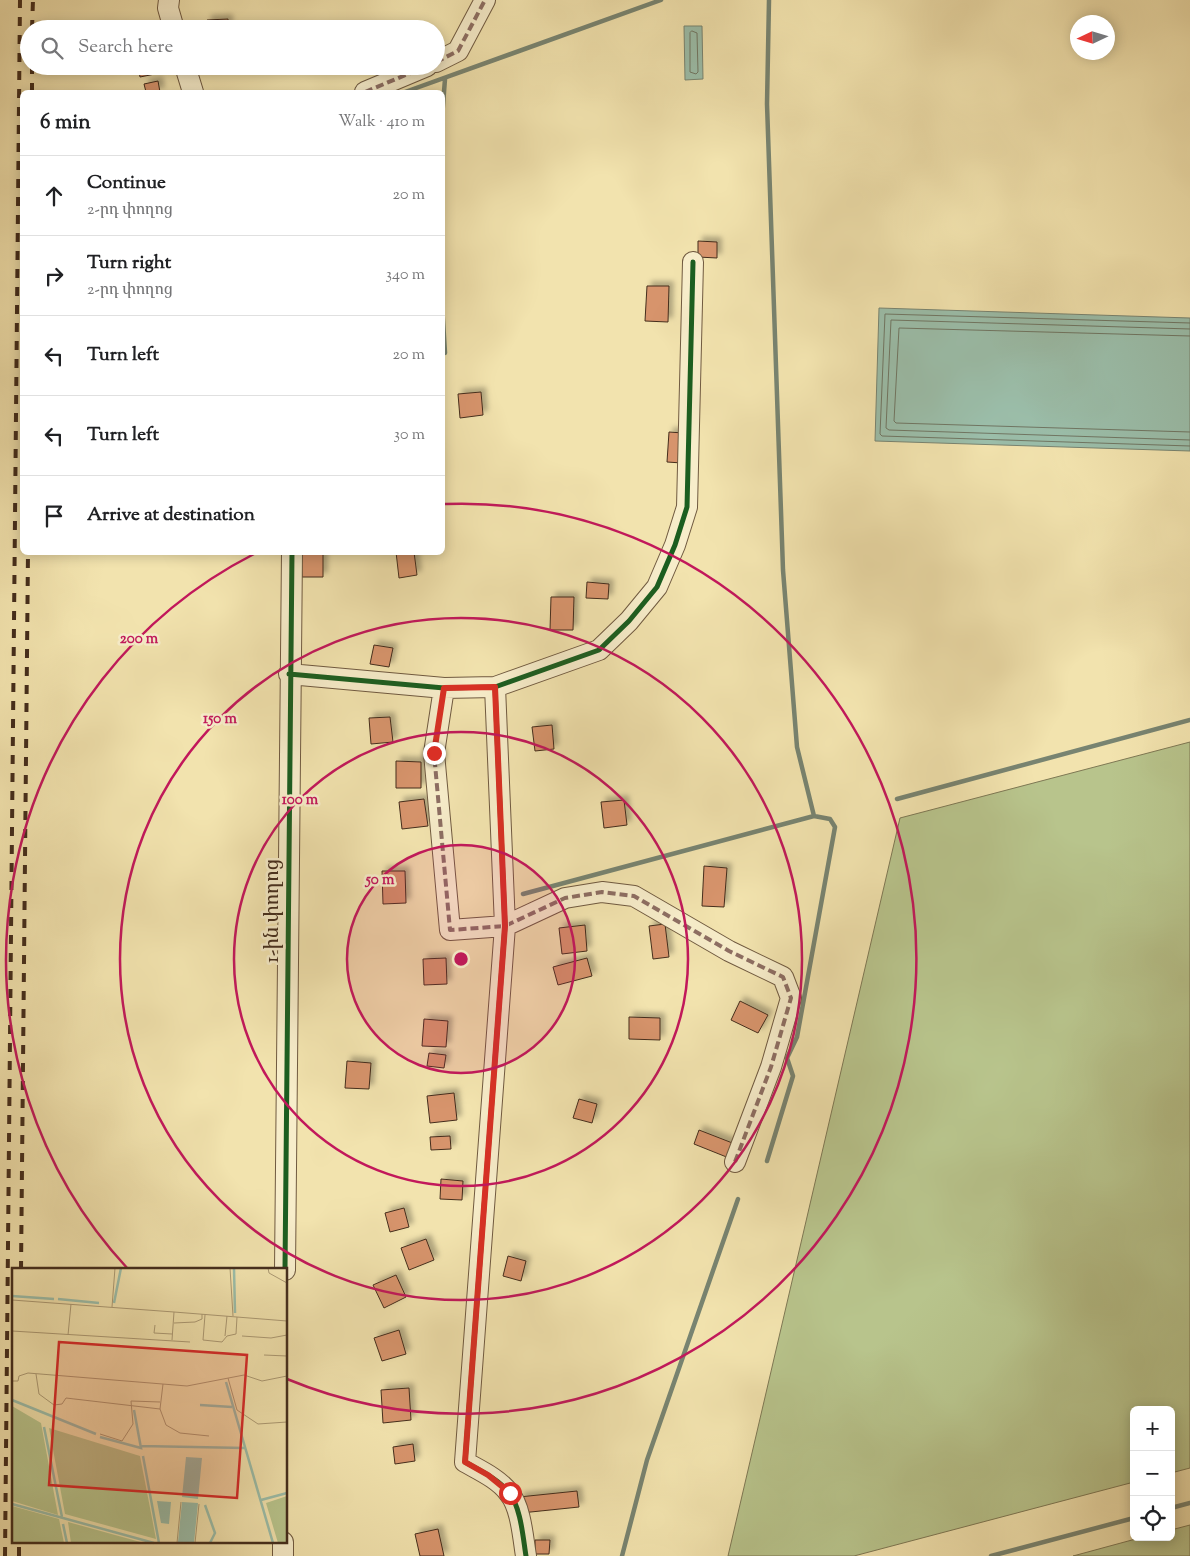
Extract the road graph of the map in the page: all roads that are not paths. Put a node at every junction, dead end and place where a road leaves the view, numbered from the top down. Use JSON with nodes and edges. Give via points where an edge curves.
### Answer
{"nodes":[{"id":1,"x":169,"y":0,"type":"edge"},
{"id":2,"x":485,"y":0,"type":"edge"},
{"id":3,"x":171,"y":20,"type":"edge"},
{"id":4,"x":445,"y":58,"type":"edge"},
{"id":5,"x":188,"y":75,"type":"edge"},
{"id":6,"x":405,"y":75,"type":"edge"},
{"id":7,"x":192,"y":90,"type":"edge"},
{"id":8,"x":370,"y":90,"type":"edge"},
{"id":9,"x":693,"y":262,"type":"dead end"},
{"id":10,"x":292,"y":555,"type":"edge"},
{"id":11,"x":289,"y":674,"type":"junction"},
{"id":12,"x":495,"y":687,"type":"junction"},
{"id":13,"x":444,"y":688,"type":"junction"},
{"id":14,"x":505,"y":926,"type":"junction"},
{"id":15,"x":735,"y":1162,"type":"dead end"},
{"id":16,"x":285,"y":1268,"type":"edge"},
{"id":17,"x":526,"y":1556,"type":"edge"}],
"edges":[{"from":1,"to":3,"type":"street"},
{"from":2,"to":4,"type":"street","via":[[458,51]]},
{"from":5,"to":7,"type":"street"},
{"from":6,"to":8,"type":"street"},
{"from":9,"to":12,"type":"street","via":[[687,507],[657,587],[599,650]]},
{"from":10,"to":11,"type":"street","name":"1-ին փողոց"},
{"from":11,"to":13,"type":"street"},
{"from":11,"to":16,"type":"street","name":"1-ին փողոց"},
{"from":12,"to":13,"type":"street"},
{"from":12,"to":14,"type":"street"},
{"from":13,"to":14,"type":"street","via":[[434,753],[450,930]]},
{"from":14,"to":15,"type":"street","via":[[565,898],[602,892],[634,896],[729,951],[783,977],[791,998],[771,1067]]},
{"from":14,"to":17,"type":"street","via":[[465,1462],[510,1493],[521,1521]]}]}
